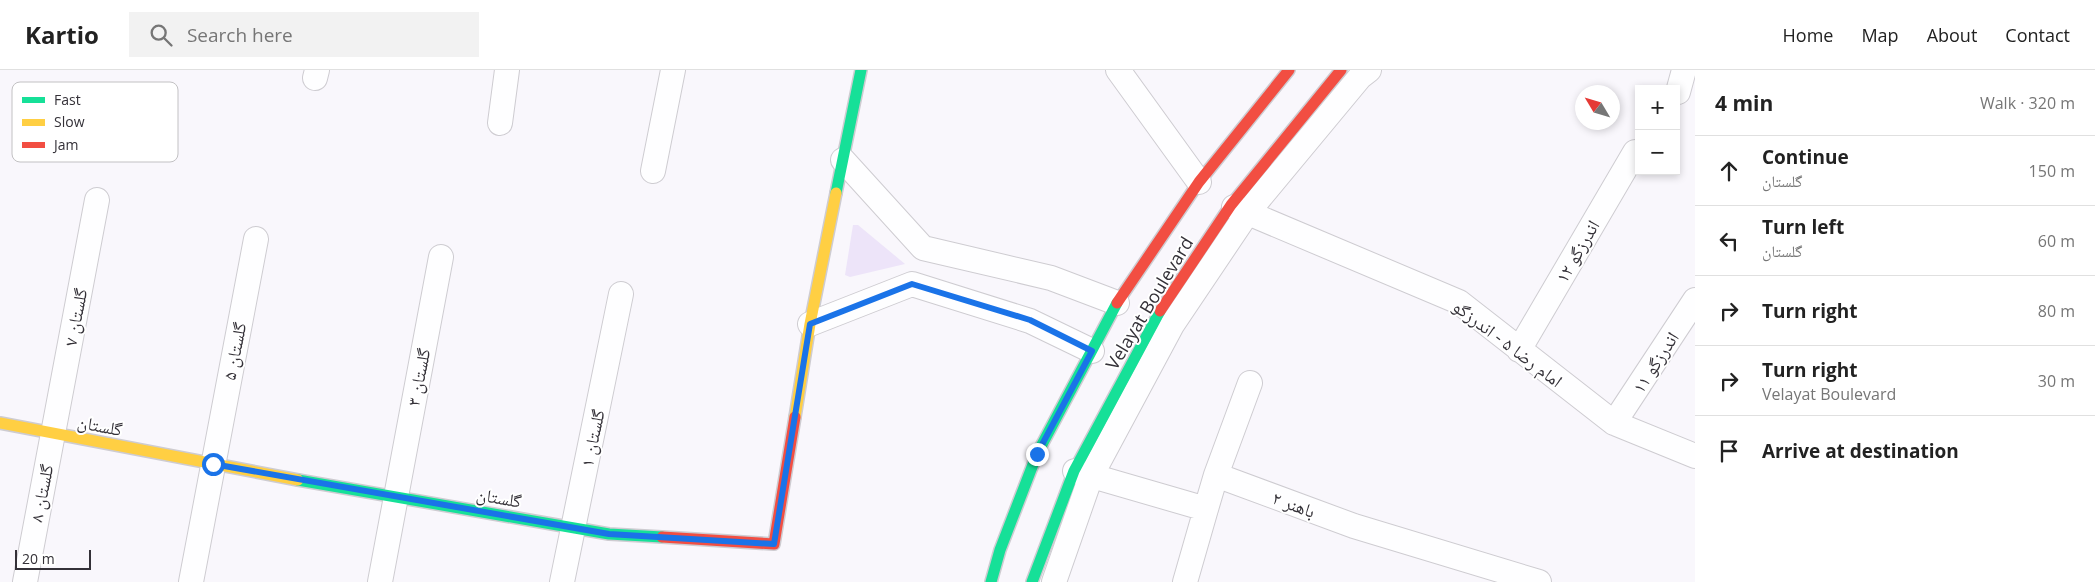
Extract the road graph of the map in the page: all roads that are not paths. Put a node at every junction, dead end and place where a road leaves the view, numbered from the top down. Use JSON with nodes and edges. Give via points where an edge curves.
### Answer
{"nodes":[{"id":1,"x":507,"y":70,"type":"edge"},
{"id":2,"x":673,"y":70,"type":"edge"},
{"id":3,"x":861,"y":70,"type":"edge"},
{"id":4,"x":1118,"y":70,"type":"edge"},
{"id":5,"x":1289,"y":70,"type":"edge"},
{"id":6,"x":1341,"y":70,"type":"edge"},
{"id":7,"x":1369,"y":70,"type":"edge"},
{"id":8,"x":500,"y":123,"type":"dead end"},
{"id":9,"x":1635,"y":152,"type":"dead end"},
{"id":10,"x":843,"y":160,"type":"junction"},
{"id":11,"x":653,"y":171,"type":"dead end"},
{"id":12,"x":1199,"y":182,"type":"junction"},
{"id":13,"x":97,"y":200,"type":"dead end"},
{"id":14,"x":1240,"y":209,"type":"junction"},
{"id":15,"x":256,"y":239,"type":"dead end"},
{"id":16,"x":923,"y":248,"type":"junction"},
{"id":17,"x":441,"y":257,"type":"dead end"},
{"id":18,"x":912,"y":284,"type":"junction"},
{"id":19,"x":621,"y":294,"type":"dead end"},
{"id":20,"x":1695,"y":300,"type":"edge"},
{"id":21,"x":1121,"y":305,"type":"junction"},
{"id":22,"x":810,"y":324,"type":"junction"},
{"id":23,"x":1519,"y":350,"type":"junction"},
{"id":24,"x":1092,"y":351,"type":"junction"},
{"id":25,"x":1250,"y":383,"type":"dead end"},
{"id":26,"x":0,"y":423,"type":"edge"},
{"id":27,"x":1614,"y":423,"type":"junction"},
{"id":28,"x":53,"y":433,"type":"junction"},
{"id":29,"x":1695,"y":456,"type":"edge"},
{"id":30,"x":213,"y":464,"type":"junction"},
{"id":31,"x":1082,"y":473,"type":"junction"},
{"id":32,"x":1216,"y":475,"type":"junction"},
{"id":33,"x":396,"y":497,"type":"junction"},
{"id":34,"x":1206,"y":509,"type":"junction"},
{"id":35,"x":573,"y":528,"type":"junction"},
{"id":36,"x":25,"y":582,"type":"edge"},
{"id":37,"x":191,"y":582,"type":"edge"},
{"id":38,"x":380,"y":582,"type":"edge"},
{"id":39,"x":562,"y":582,"type":"edge"},
{"id":40,"x":991,"y":582,"type":"edge"},
{"id":41,"x":1032,"y":582,"type":"edge"},
{"id":42,"x":1054,"y":582,"type":"edge"},
{"id":43,"x":1185,"y":582,"type":"edge"},
{"id":44,"x":1539,"y":582,"type":"edge"}],
"edges":[{"from":1,"to":8,"type":"street"},
{"from":2,"to":11,"type":"street"},
{"from":3,"to":10,"type":"street"},
{"from":4,"to":12,"type":"street"},
{"from":5,"to":12,"type":"street","name":"Velayat Boulevard"},
{"from":6,"to":14,"type":"street","name":"Velayat Boulevard"},
{"from":7,"to":14,"type":"street"},
{"from":9,"to":23,"type":"street","name":"اندرزگو ۱۲"},
{"from":10,"to":16,"type":"street"},
{"from":10,"to":22,"type":"street"},
{"from":12,"to":21,"type":"street","name":"Velayat Boulevard"},
{"from":13,"to":28,"type":"street","name":"گلستان ۷"},
{"from":14,"to":23,"type":"street","name":"امام رضا ۵ - اندرزگو","via":[[1459,302]]},
{"from":14,"to":31,"type":"street"},
{"from":14,"to":31,"type":"street","name":"Velayat Boulevard","via":[[1151,318]]},
{"from":15,"to":30,"type":"street","name":"گلستان ۵"},
{"from":16,"to":18,"type":"street"},
{"from":16,"to":21,"type":"street","via":[[1051,278]]},
{"from":17,"to":33,"type":"street","name":"گلستان ۳"},
{"from":18,"to":22,"type":"street"},
{"from":18,"to":24,"type":"street","via":[[1030,320]]},
{"from":19,"to":35,"type":"street","name":"گلستان ۱"},
{"from":20,"to":27,"type":"street","name":"اندرزگو ۱۱"},
{"from":21,"to":24,"type":"street","name":"Velayat Boulevard"},
{"from":22,"to":35,"type":"street","name":"گلستان","via":[[774,544],[609,534]]},
{"from":23,"to":27,"type":"street","name":"امام رضا ۵ - اندرزگو"},
{"from":24,"to":40,"type":"street","name":"Velayat Boulevard","via":[[1037,454]]},
{"from":25,"to":32,"type":"street"},
{"from":26,"to":28,"type":"street","name":"گلستان"},
{"from":27,"to":29,"type":"street","name":"امام رضا ۵ - اندرزگو"},
{"from":28,"to":30,"type":"street","name":"گلستان"},
{"from":28,"to":36,"type":"street","name":"گلستان ۸"},
{"from":30,"to":33,"type":"street","name":"گلستان"},
{"from":30,"to":37,"type":"street","name":"گلستان ۵"},
{"from":31,"to":34,"type":"street"},
{"from":31,"to":41,"type":"street","name":"Velayat Boulevard","via":[[1038,562]]},
{"from":31,"to":42,"type":"street"},
{"from":32,"to":34,"type":"street"},
{"from":32,"to":44,"type":"street","name":"باهنر ۲","via":[[1354,526]]},
{"from":33,"to":35,"type":"street","name":"گلستان"},
{"from":33,"to":38,"type":"street","name":"گلستان ۳"},
{"from":34,"to":43,"type":"street"},
{"from":35,"to":39,"type":"street","name":"گلستان ۱"}]}
